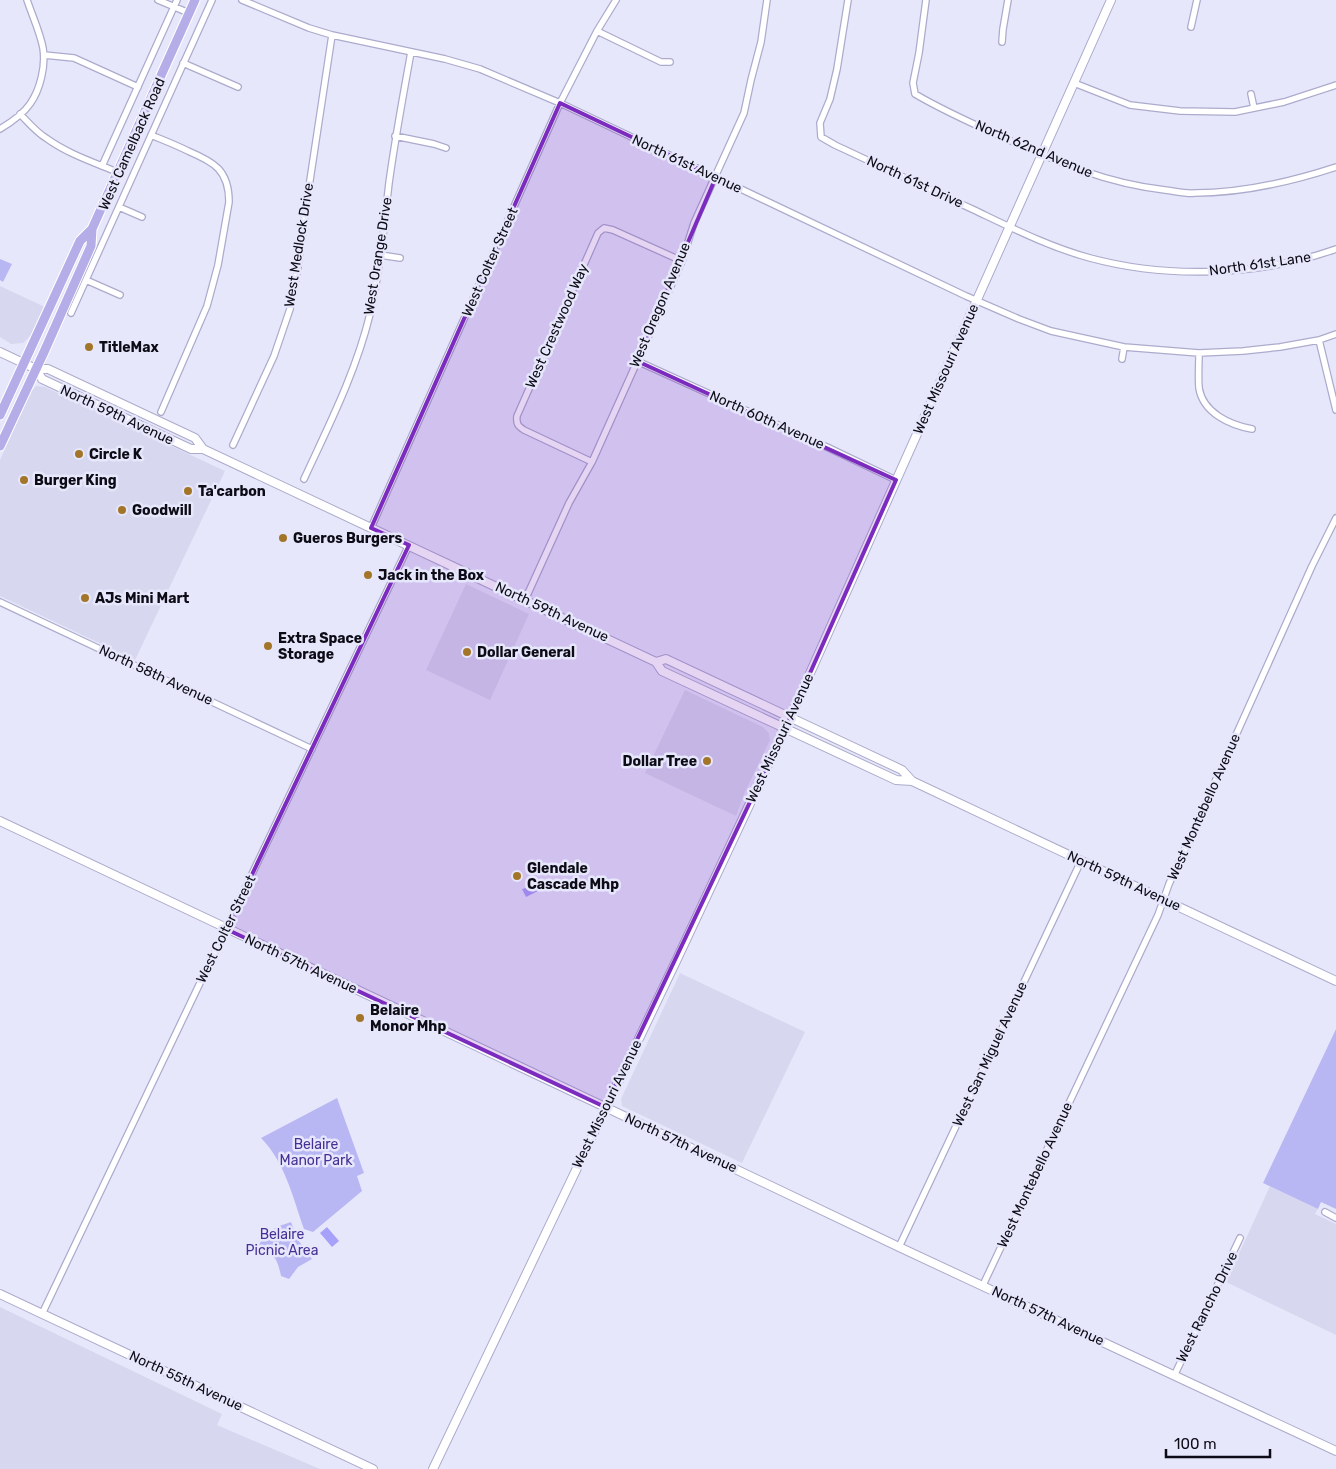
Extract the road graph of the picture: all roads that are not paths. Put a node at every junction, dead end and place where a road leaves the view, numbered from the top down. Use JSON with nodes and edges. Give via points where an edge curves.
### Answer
{"nodes":[{"id":1,"x":26,"y":0,"type":"edge"},
{"id":2,"x":158,"y":0,"type":"edge"},
{"id":3,"x":177,"y":0,"type":"edge"},
{"id":4,"x":195,"y":0,"type":"edge"},
{"id":5,"x":212,"y":0,"type":"edge"},
{"id":6,"x":242,"y":0,"type":"edge"},
{"id":7,"x":616,"y":0,"type":"edge"},
{"id":8,"x":767,"y":0,"type":"edge"},
{"id":9,"x":848,"y":0,"type":"edge"},
{"id":10,"x":926,"y":0,"type":"edge"},
{"id":11,"x":1008,"y":0,"type":"edge"},
{"id":12,"x":1111,"y":0,"type":"edge"},
{"id":13,"x":1197,"y":0,"type":"edge"},
{"id":14,"x":174,"y":7,"type":"junction"},
{"id":15,"x":189,"y":13,"type":"junction"},
{"id":16,"x":1191,"y":27,"type":"dead end"},
{"id":17,"x":597,"y":31,"type":"junction"},
{"id":18,"x":332,"y":34,"type":"junction"},
{"id":19,"x":1002,"y":42,"type":"dead end"},
{"id":20,"x":411,"y":52,"type":"junction"},
{"id":21,"x":44,"y":55,"type":"junction"},
{"id":22,"x":670,"y":62,"type":"dead end"},
{"id":23,"x":184,"y":63,"type":"junction"},
{"id":24,"x":1074,"y":83,"type":"junction"},
{"id":25,"x":1336,"y":85,"type":"edge"},
{"id":26,"x":138,"y":86,"type":"junction"},
{"id":27,"x":238,"y":87,"type":"dead end"},
{"id":28,"x":1251,"y":94,"type":"dead end"},
{"id":29,"x":560,"y":103,"type":"junction"},
{"id":30,"x":1254,"y":108,"type":"junction"},
{"id":31,"x":20,"y":114,"type":"junction"},
{"id":32,"x":0,"y":129,"type":"edge"},
{"id":33,"x":151,"y":135,"type":"junction"},
{"id":34,"x":395,"y":136,"type":"junction"},
{"id":35,"x":446,"y":148,"type":"dead end"},
{"id":36,"x":1042,"y":155,"type":"junction"},
{"id":37,"x":102,"y":166,"type":"junction"},
{"id":38,"x":1336,"y":167,"type":"edge"},
{"id":39,"x":117,"y":172,"type":"junction"},
{"id":40,"x":716,"y":177,"type":"junction"},
{"id":41,"x":119,"y":207,"type":"junction"},
{"id":42,"x":142,"y":217,"type":"dead end"},
{"id":43,"x":1009,"y":227,"type":"junction"},
{"id":44,"x":92,"y":229,"type":"junction"},
{"id":45,"x":1336,"y":249,"type":"edge"},
{"id":46,"x":380,"y":255,"type":"junction"},
{"id":47,"x":400,"y":258,"type":"dead end"},
{"id":48,"x":682,"y":261,"type":"junction"},
{"id":49,"x":86,"y":280,"type":"junction"},
{"id":50,"x":120,"y":295,"type":"dead end"},
{"id":51,"x":74,"y":298,"type":"junction"},
{"id":52,"x":976,"y":300,"type":"junction"},
{"id":53,"x":72,"y":313,"type":"dead end"},
{"id":54,"x":1336,"y":334,"type":"edge"},
{"id":55,"x":1319,"y":340,"type":"junction"},
{"id":56,"x":1124,"y":347,"type":"junction"},
{"id":57,"x":0,"y":352,"type":"edge"},
{"id":58,"x":1199,"y":352,"type":"junction"},
{"id":59,"x":1122,"y":359,"type":"dead end"},
{"id":60,"x":638,"y":361,"type":"junction"},
{"id":61,"x":24,"y":363,"type":"junction"},
{"id":62,"x":36,"y":369,"type":"junction"},
{"id":63,"x":1336,"y":410,"type":"edge"},
{"id":64,"x":161,"y":412,"type":"dead end"},
{"id":65,"x":0,"y":414,"type":"edge"},
{"id":66,"x":1252,"y":429,"type":"dead end"},
{"id":67,"x":233,"y":445,"type":"dead end"},
{"id":68,"x":0,"y":446,"type":"edge"},
{"id":69,"x":203,"y":449,"type":"junction"},
{"id":70,"x":592,"y":462,"type":"junction"},
{"id":71,"x":304,"y":479,"type":"dead end"},
{"id":72,"x":896,"y":480,"type":"junction"},
{"id":73,"x":1336,"y":518,"type":"edge"},
{"id":74,"x":371,"y":528,"type":"junction"},
{"id":75,"x":409,"y":545,"type":"junction"},
{"id":76,"x":525,"y":600,"type":"junction"},
{"id":77,"x":0,"y":602,"type":"edge"},
{"id":78,"x":656,"y":662,"type":"junction"},
{"id":79,"x":790,"y":718,"type":"junction"},
{"id":80,"x":785,"y":729,"type":"junction"},
{"id":81,"x":312,"y":749,"type":"junction"},
{"id":82,"x":912,"y":781,"type":"junction"},
{"id":83,"x":0,"y":822,"type":"edge"},
{"id":84,"x":1081,"y":862,"type":"junction"},
{"id":85,"x":1164,"y":900,"type":"junction"},
{"id":86,"x":226,"y":929,"type":"junction"},
{"id":87,"x":1336,"y":981,"type":"edge"},
{"id":88,"x":606,"y":1107,"type":"junction"},
{"id":89,"x":1324,"y":1212,"type":"dead end"},
{"id":90,"x":1336,"y":1218,"type":"edge"},
{"id":91,"x":1240,"y":1238,"type":"dead end"},
{"id":92,"x":899,"y":1247,"type":"junction"},
{"id":93,"x":983,"y":1285,"type":"junction"},
{"id":94,"x":0,"y":1294,"type":"edge"},
{"id":95,"x":42,"y":1314,"type":"junction"},
{"id":96,"x":1174,"y":1376,"type":"junction"},
{"id":97,"x":1336,"y":1451,"type":"edge"},
{"id":98,"x":373,"y":1469,"type":"edge"},
{"id":99,"x":433,"y":1469,"type":"edge"}],
"edges":[{"from":1,"to":21,"type":"street"},
{"from":2,"to":14,"type":"street"},
{"from":3,"to":14,"type":"street","name":"West Camelback Road"},
{"from":4,"to":15,"type":"main road","name":"West Camelback Road"},
{"from":5,"to":23,"type":"street","name":"West Camelback Road"},
{"from":6,"to":18,"type":"street","name":"North 61st Avenue","via":[[309,28]]},
{"from":7,"to":17,"type":"street","name":"West Colter Street"},
{"from":8,"to":40,"type":"street","name":"West Oregon Avenue","via":[[744,113]]},
{"from":9,"to":43,"type":"street","name":"North 61st Drive","via":[[838,69],[820,123],[822,137]]},
{"from":10,"to":36,"type":"street","name":"North 62nd Avenue","via":[[913,83],[915,94]]},
{"from":11,"to":19,"type":"street"},
{"from":12,"to":24,"type":"street","name":"West Missouri Avenue"},
{"from":13,"to":16,"type":"street"},
{"from":14,"to":15,"type":"street"},
{"from":14,"to":26,"type":"street","name":"West Camelback Road"},
{"from":15,"to":39,"type":"main road","name":"West Camelback Road"},
{"from":17,"to":22,"type":"street","via":[[661,62]]},
{"from":17,"to":29,"type":"street","name":"West Colter Street"},
{"from":18,"to":20,"type":"street","name":"North 61st Avenue"},
{"from":18,"to":67,"type":"street","name":"West Medlock Drive","via":[[290,309],[274,356]]},
{"from":20,"to":29,"type":"street","name":"North 61st Avenue","via":[[480,69]]},
{"from":20,"to":34,"type":"street","name":"West Orange Drive"},
{"from":21,"to":26,"type":"street","via":[[74,58]]},
{"from":21,"to":31,"type":"street","via":[[38,88],[30,104]]},
{"from":23,"to":27,"type":"street"},
{"from":23,"to":33,"type":"street","name":"West Camelback Road"},
{"from":24,"to":30,"type":"street","via":[[1130,105],[1180,111],[1235,112]]},
{"from":24,"to":36,"type":"street","name":"West Missouri Avenue"},
{"from":25,"to":30,"type":"street"},
{"from":26,"to":37,"type":"street","name":"West Camelback Road"},
{"from":28,"to":30,"type":"street"},
{"from":29,"to":40,"type":"street","name":"North 61st Avenue"},
{"from":29,"to":74,"type":"street","name":"West Colter Street"},
{"from":31,"to":32,"type":"street"},
{"from":31,"to":37,"type":"street","via":[[58,146]]},
{"from":33,"to":41,"type":"street","name":"West Camelback Road"},
{"from":33,"to":64,"type":"street","via":[[216,165],[226,179],[229,194],[220,255],[207,306]]},
{"from":34,"to":35,"type":"street"},
{"from":34,"to":46,"type":"street","name":"West Orange Drive"},
{"from":36,"to":38,"type":"street","name":"North 62nd Avenue","via":[[1107,179],[1194,194],[1287,182]]},
{"from":36,"to":43,"type":"street","name":"West Missouri Avenue"},
{"from":37,"to":39,"type":"street"},
{"from":39,"to":44,"type":"main road","name":"West Camelback Road"},
{"from":40,"to":48,"type":"street","name":"West Oregon Avenue","via":[[694,223]]},
{"from":40,"to":52,"type":"street","name":"North 61st Avenue"},
{"from":41,"to":42,"type":"street"},
{"from":41,"to":49,"type":"street","name":"West Camelback Road"},
{"from":43,"to":45,"type":"street","name":"North 61st Lane","via":[[1090,258],[1178,272],[1236,270],[1317,256]]},
{"from":43,"to":52,"type":"street","name":"West Missouri Avenue"},
{"from":44,"to":51,"type":"main road","name":"West Camelback Road","via":[[91,246]]},
{"from":44,"to":61,"type":"main road","name":"West Camelback Road","via":[[80,241]]},
{"from":46,"to":47,"type":"street"},
{"from":46,"to":71,"type":"street","name":"West Orange Drive","via":[[370,314],[358,353],[330,425]]},
{"from":48,"to":60,"type":"street","name":"West Oregon Avenue"},
{"from":48,"to":70,"type":"street","name":"West Crestwood Way","via":[[612,230],[604,228],[598,233],[516,416],[518,426]]},
{"from":49,"to":50,"type":"street"},
{"from":49,"to":51,"type":"street","name":"West Camelback Road"},
{"from":51,"to":53,"type":"street","name":"West Camelback Road"},
{"from":51,"to":62,"type":"main road","name":"West Camelback Road"},
{"from":52,"to":56,"type":"street","name":"North 61st Avenue","via":[[1051,331]]},
{"from":52,"to":72,"type":"street","name":"West Missouri Avenue"},
{"from":54,"to":55,"type":"street"},
{"from":55,"to":58,"type":"street","name":"North 61st Avenue","via":[[1266,349]]},
{"from":55,"to":63,"type":"street"},
{"from":56,"to":58,"type":"street","name":"North 61st Avenue"},
{"from":56,"to":59,"type":"street"},
{"from":57,"to":61,"type":"street","name":"North 59th Avenue"},
{"from":58,"to":66,"type":"street","via":[[1200,390],[1204,402],[1224,419]]},
{"from":60,"to":70,"type":"street","name":"West Oregon Avenue"},
{"from":60,"to":72,"type":"street","name":"North 60th Avenue"},
{"from":61,"to":62,"type":"street","name":"North 59th Avenue"},
{"from":61,"to":65,"type":"main road","name":"West Camelback Road"},
{"from":62,"to":68,"type":"main road","name":"West Camelback Road"},
{"from":62,"to":69,"type":"street","name":"North 59th Avenue","via":[[48,369],[195,438]]},
{"from":62,"to":69,"type":"street","name":"North 59th Avenue","via":[[42,379],[60,388],[190,449]]},
{"from":69,"to":74,"type":"street","name":"North 59th Avenue"},
{"from":70,"to":76,"type":"street","name":"West Oregon Avenue","via":[[568,504]]},
{"from":72,"to":79,"type":"street","name":"West Missouri Avenue"},
{"from":73,"to":85,"type":"street","name":"West Montebello Avenue"},
{"from":74,"to":75,"type":"street","name":"North 59th Avenue"},
{"from":75,"to":76,"type":"street","name":"North 59th Avenue"},
{"from":75,"to":81,"type":"street","name":"West Colter Street"},
{"from":76,"to":78,"type":"street","name":"North 59th Avenue"},
{"from":77,"to":81,"type":"street","name":"North 58th Avenue"},
{"from":78,"to":79,"type":"street","name":"North 59th Avenue","via":[[666,659]]},
{"from":78,"to":80,"type":"street","name":"North 59th Avenue","via":[[662,671]]},
{"from":79,"to":80,"type":"street","name":"West Missouri Avenue"},
{"from":79,"to":82,"type":"street","name":"North 59th Avenue","via":[[902,770]]},
{"from":80,"to":82,"type":"street","name":"North 59th Avenue","via":[[896,780]]},
{"from":80,"to":88,"type":"street","name":"West Missouri Avenue"},
{"from":81,"to":86,"type":"street","name":"West Colter Street"},
{"from":82,"to":84,"type":"street","name":"North 59th Avenue"},
{"from":83,"to":86,"type":"street","name":"North 57th Avenue"},
{"from":84,"to":85,"type":"street","name":"North 59th Avenue"},
{"from":84,"to":92,"type":"street","name":"West San Miguel Avenue"},
{"from":85,"to":87,"type":"street","name":"North 59th Avenue"},
{"from":85,"to":93,"type":"street","name":"West Montebello Avenue"},
{"from":86,"to":88,"type":"street","name":"North 57th Avenue"},
{"from":86,"to":95,"type":"street","name":"West Colter Street"},
{"from":88,"to":92,"type":"street","name":"North 57th Avenue"},
{"from":88,"to":99,"type":"street","name":"West Missouri Avenue"},
{"from":89,"to":90,"type":"street"},
{"from":91,"to":96,"type":"street","name":"West Rancho Drive"},
{"from":92,"to":93,"type":"street","name":"North 57th Avenue"},
{"from":93,"to":96,"type":"street","name":"North 57th Avenue"},
{"from":94,"to":95,"type":"street","name":"North 55th Avenue"},
{"from":95,"to":98,"type":"street","name":"North 55th Avenue"},
{"from":96,"to":97,"type":"street","name":"North 57th Avenue"}]}
